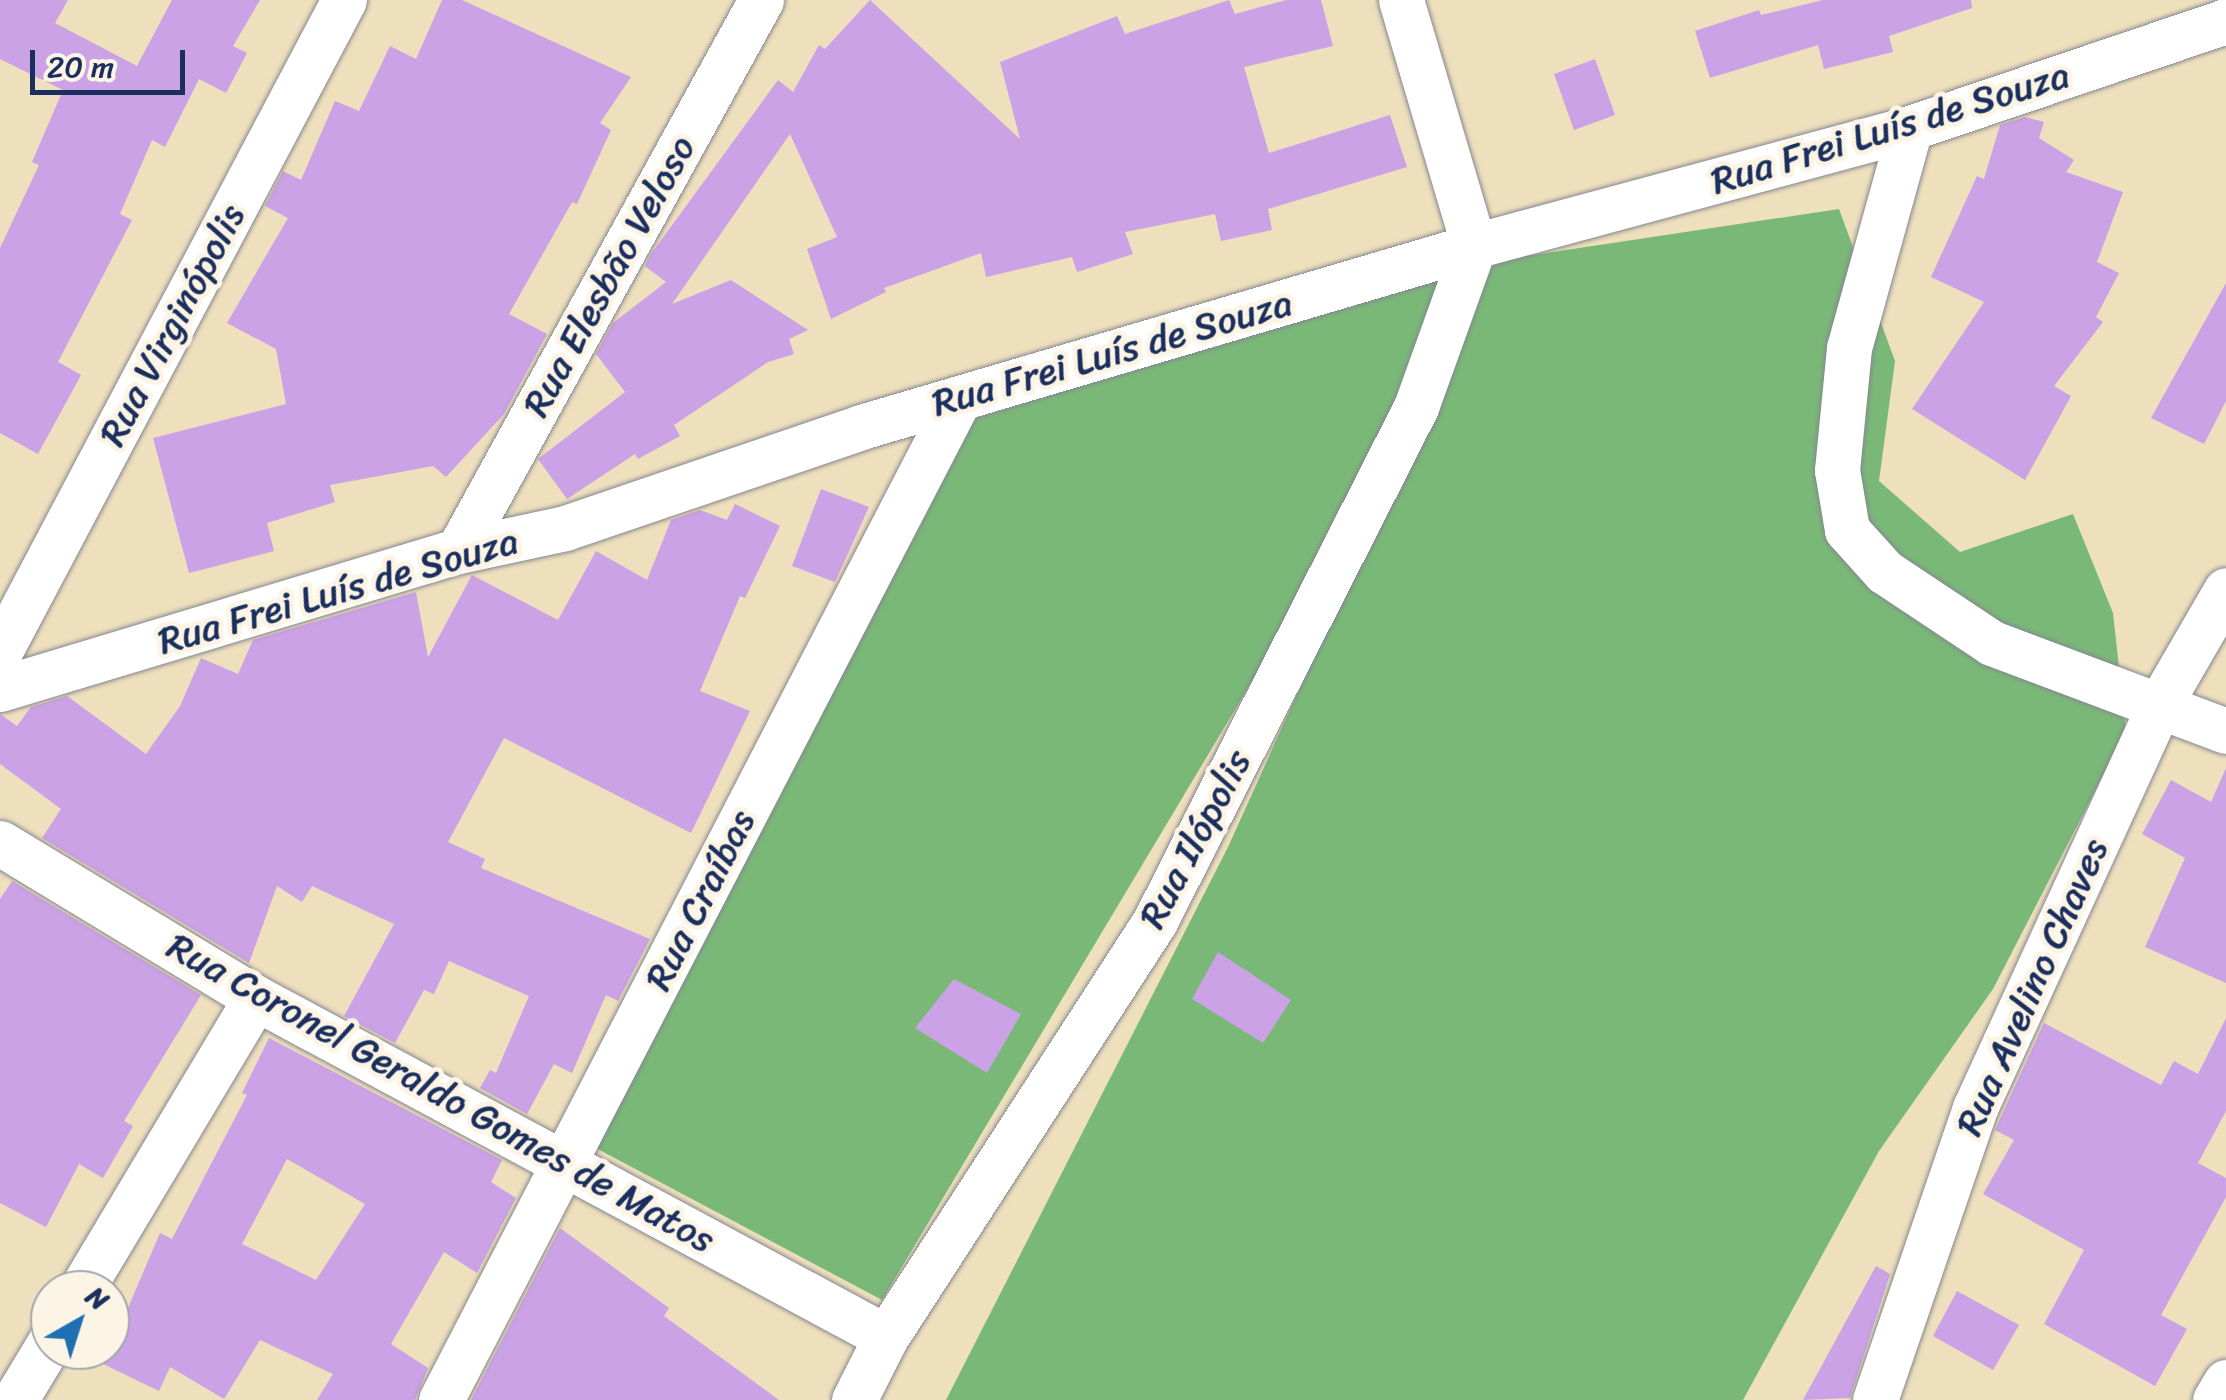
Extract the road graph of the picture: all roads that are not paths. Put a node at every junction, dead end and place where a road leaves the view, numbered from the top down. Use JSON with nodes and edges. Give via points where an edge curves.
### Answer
{"nodes":[{"id":1,"x":344,"y":0,"type":"edge"},
{"id":2,"x":762,"y":0,"type":"edge"},
{"id":3,"x":1401,"y":0,"type":"edge"},
{"id":4,"x":2226,"y":21,"type":"edge"},
{"id":5,"x":1910,"y":128,"type":"junction"},
{"id":6,"x":1474,"y":246,"type":"junction"},
{"id":7,"x":959,"y":400,"type":"junction"},
{"id":8,"x":458,"y":552,"type":"junction"},
{"id":9,"x":2226,"y":590,"type":"edge"},
{"id":10,"x":0,"y":651,"type":"edge"},
{"id":11,"x":0,"y":689,"type":"edge"},
{"id":12,"x":2161,"y":702,"type":"junction"},
{"id":13,"x":2226,"y":731,"type":"edge"},
{"id":14,"x":0,"y":843,"type":"edge"},
{"id":15,"x":256,"y":998,"type":"junction"},
{"id":16,"x":566,"y":1161,"type":"junction"},
{"id":17,"x":93,"y":1270,"type":"edge"},
{"id":18,"x":886,"y":1337,"type":"junction"},
{"id":19,"x":33,"y":1370,"type":"edge"},
{"id":20,"x":2226,"y":1382,"type":"edge"},
{"id":21,"x":15,"y":1400,"type":"edge"},
{"id":22,"x":441,"y":1400,"type":"edge"},
{"id":23,"x":854,"y":1400,"type":"edge"},
{"id":24,"x":1875,"y":1400,"type":"edge"},
{"id":25,"x":2216,"y":1400,"type":"edge"}],
"edges":[{"from":1,"to":10,"type":"street","name":"Rua Virginópolis"},
{"from":2,"to":8,"type":"street","name":"Rua Elesbão Veloso"},
{"from":3,"to":6,"type":"street"},
{"from":4,"to":5,"type":"street","name":"Rua Frei Luís de Souza"},
{"from":5,"to":6,"type":"street","name":"Rua Frei Luís de Souza"},
{"from":5,"to":12,"type":"street","via":[[1850,348],[1837,470],[1847,530],[1886,572],[1992,644]]},
{"from":6,"to":7,"type":"street","name":"Rua Frei Luís de Souza"},
{"from":6,"to":18,"type":"street","name":"Rua Ilópolis","via":[[1416,407],[1155,921]]},
{"from":7,"to":8,"type":"street","name":"Rua Frei Luís de Souza","via":[[565,528]]},
{"from":7,"to":16,"type":"street","name":"Rua Craíbas"},
{"from":8,"to":11,"type":"street","name":"Rua Frei Luís de Souza"},
{"from":9,"to":12,"type":"street","name":"Rua Avelino Chaves"},
{"from":12,"to":13,"type":"street"},
{"from":12,"to":24,"type":"street","name":"Rua Avelino Chaves","via":[[1975,1108]]},
{"from":14,"to":15,"type":"street","name":"Rua Coronel Geraldo Gomes de Matos"},
{"from":15,"to":16,"type":"street","name":"Rua Coronel Geraldo Gomes de Matos"},
{"from":15,"to":17,"type":"street"},
{"from":16,"to":18,"type":"street","name":"Rua Coronel Geraldo Gomes de Matos"},
{"from":16,"to":22,"type":"street","name":"Rua Craíbas"},
{"from":18,"to":23,"type":"street","name":"Rua Ilópolis"},
{"from":19,"to":21,"type":"street"},
{"from":20,"to":25,"type":"street"}]}
